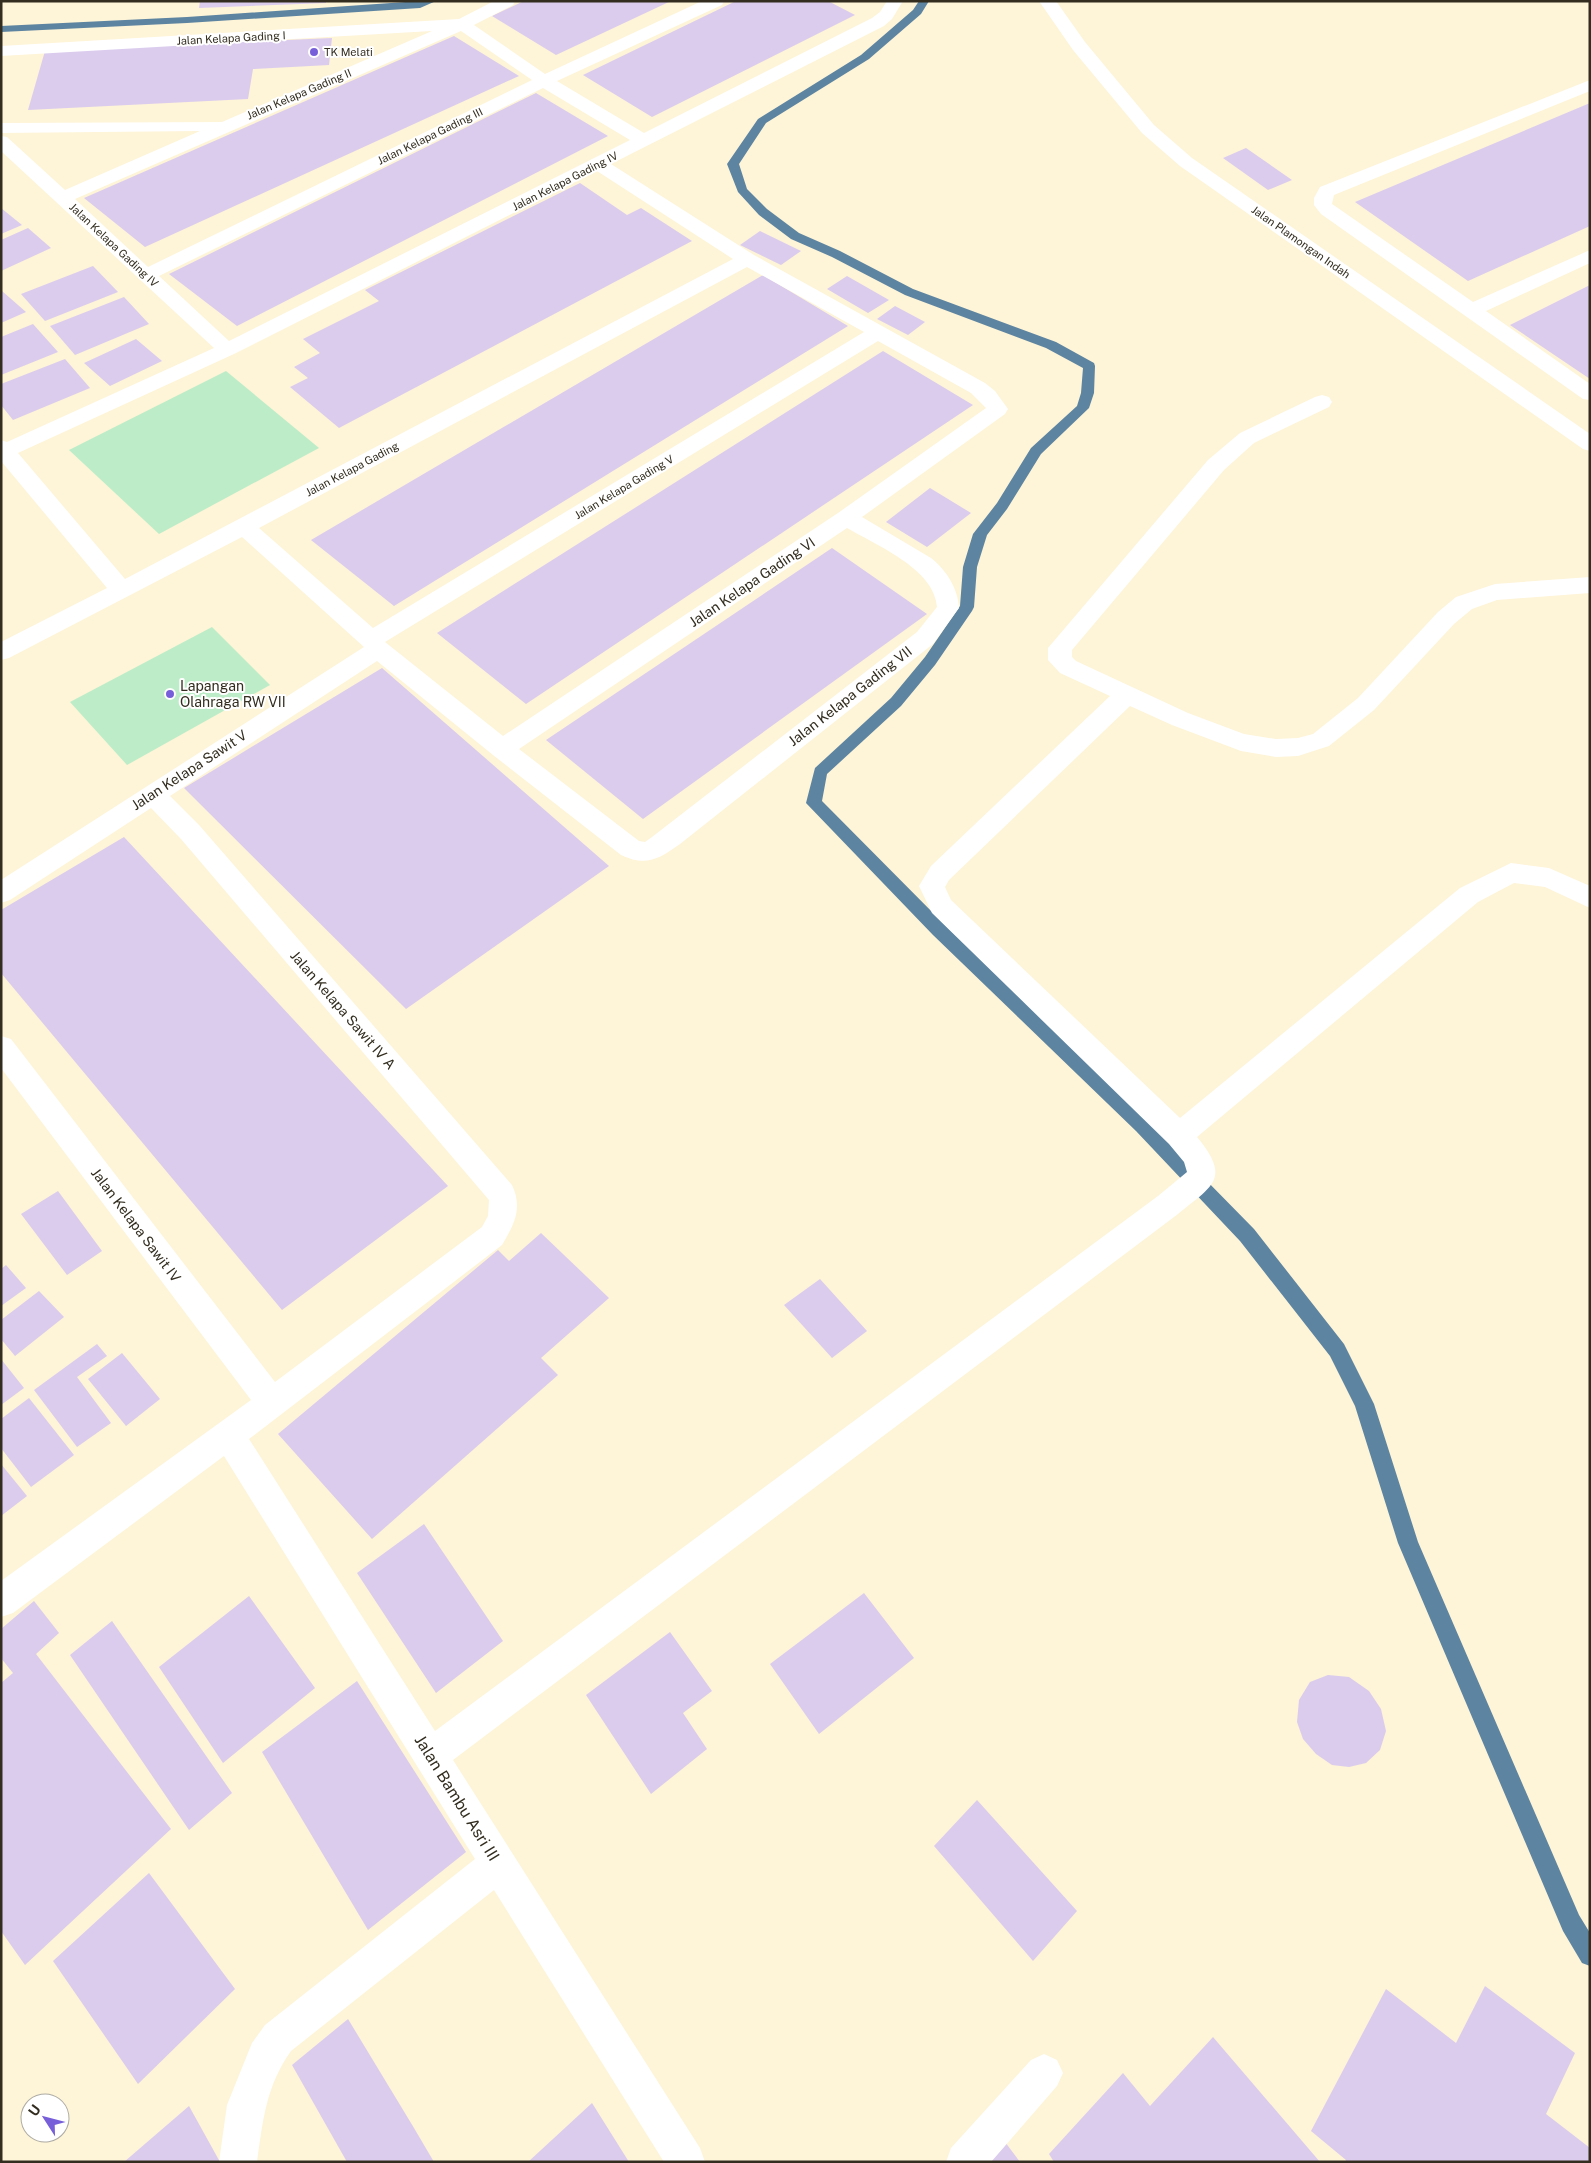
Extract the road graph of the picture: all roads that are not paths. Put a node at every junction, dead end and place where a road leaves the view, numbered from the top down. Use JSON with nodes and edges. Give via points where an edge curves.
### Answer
{"nodes":[{"id":1,"x":507,"y":1,"type":"edge"},
{"id":2,"x":716,"y":1,"type":"edge"},
{"id":3,"x":895,"y":1,"type":"edge"},
{"id":4,"x":1047,"y":1,"type":"edge"},
{"id":5,"x":462,"y":24,"type":"junction"},
{"id":6,"x":1,"y":51,"type":"edge"},
{"id":7,"x":544,"y":80,"type":"junction"},
{"id":8,"x":1590,"y":86,"type":"edge"},
{"id":9,"x":228,"y":125,"type":"junction"},
{"id":10,"x":1,"y":128,"type":"edge"},
{"id":11,"x":1,"y":141,"type":"edge"},
{"id":12,"x":644,"y":141,"type":"junction"},
{"id":13,"x":599,"y":164,"type":"junction"},
{"id":14,"x":63,"y":198,"type":"junction"},
{"id":15,"x":1590,"y":256,"type":"edge"},
{"id":16,"x":747,"y":259,"type":"junction"},
{"id":17,"x":146,"y":275,"type":"junction"},
{"id":18,"x":1472,"y":310,"type":"junction"},
{"id":19,"x":877,"y":333,"type":"junction"},
{"id":20,"x":227,"y":350,"type":"junction"},
{"id":21,"x":1590,"y":394,"type":"edge"},
{"id":22,"x":1322,"y":402,"type":"dead end"},
{"id":23,"x":1590,"y":444,"type":"edge"},
{"id":24,"x":3,"y":450,"type":"edge"},
{"id":25,"x":846,"y":518,"type":"junction"},
{"id":26,"x":244,"y":527,"type":"junction"},
{"id":27,"x":1590,"y":585,"type":"edge"},
{"id":28,"x":121,"y":590,"type":"junction"},
{"id":29,"x":375,"y":645,"type":"junction"},
{"id":30,"x":1,"y":652,"type":"edge"},
{"id":31,"x":1127,"y":694,"type":"junction"},
{"id":32,"x":502,"y":749,"type":"junction"},
{"id":33,"x":152,"y":794,"type":"junction"},
{"id":34,"x":1,"y":893,"type":"edge"},
{"id":35,"x":1590,"y":898,"type":"edge"},
{"id":36,"x":1,"y":1047,"type":"edge"},
{"id":37,"x":1179,"y":1135,"type":"junction"},
{"id":38,"x":272,"y":1404,"type":"junction"},
{"id":39,"x":228,"y":1434,"type":"junction"},
{"id":40,"x":1,"y":1601,"type":"edge"},
{"id":41,"x":430,"y":1756,"type":"junction"},
{"id":42,"x":498,"y":1864,"type":"junction"},
{"id":43,"x":1044,"y":2072,"type":"dead end"},
{"id":44,"x":238,"y":2162,"type":"edge"},
{"id":45,"x":686,"y":2162,"type":"edge"},
{"id":46,"x":965,"y":2162,"type":"edge"}],
"edges":[{"from":1,"to":5,"type":"street","name":"Jalan Kelapa Gading II"},
{"from":2,"to":7,"type":"street","name":"Jalan Kelapa Gading III"},
{"from":3,"to":12,"type":"street","name":"Jalan Kelapa Gading IV","via":[[878,22]]},
{"from":4,"to":23,"type":"street","name":"Jalan Plamongan Indah","via":[[1079,46],[1148,129],[1186,162]]},
{"from":5,"to":6,"type":"street","name":"Jalan Kelapa Gading I"},
{"from":5,"to":7,"type":"street"},
{"from":5,"to":9,"type":"street","name":"Jalan Kelapa Gading II"},
{"from":7,"to":12,"type":"street"},
{"from":7,"to":17,"type":"street","name":"Jalan Kelapa Gading III"},
{"from":8,"to":18,"type":"street","via":[[1327,191],[1323,198],[1323,206],[1328,210]]},
{"from":9,"to":10,"type":"street","name":"Jalan Kelapa Gading II"},
{"from":9,"to":14,"type":"street","name":"Jalan Kelapa Gading II"},
{"from":11,"to":14,"type":"street","name":"Jalan Kelapa Gading IV"},
{"from":12,"to":13,"type":"street","name":"Jalan Kelapa Gading IV"},
{"from":13,"to":16,"type":"street"},
{"from":13,"to":20,"type":"street","name":"Jalan Kelapa Gading IV"},
{"from":14,"to":17,"type":"street","name":"Jalan Kelapa Gading IV"},
{"from":15,"to":18,"type":"street"},
{"from":16,"to":19,"type":"street"},
{"from":16,"to":26,"type":"street","name":"Jalan Kelapa Gading"},
{"from":17,"to":20,"type":"street","name":"Jalan Kelapa Gading IV"},
{"from":18,"to":21,"type":"street"},
{"from":19,"to":25,"type":"street","name":"Jalan Kelapa Gading VI","via":[[978,388],[998,409]]},
{"from":19,"to":29,"type":"street","name":"Jalan Kelapa Gading V"},
{"from":20,"to":24,"type":"street","name":"Jalan Kelapa Gading IV"},
{"from":22,"to":31,"type":"street","via":[[1247,438],[1216,465],[1060,648],[1060,660],[1068,666]]},
{"from":24,"to":28,"type":"street"},
{"from":25,"to":32,"type":"street","name":"Jalan Kelapa Gading VI"},
{"from":25,"to":32,"type":"street","name":"Jalan Kelapa Gading VII","via":[[923,562],[940,580],[949,602],[948,608],[925,638],[671,837],[647,852],[630,848]]},
{"from":26,"to":28,"type":"street","name":"Jalan Kelapa Gading"},
{"from":26,"to":29,"type":"street"},
{"from":27,"to":31,"type":"street","via":[[1495,592],[1464,603],[1366,704],[1322,740],[1298,748],[1241,742]]},
{"from":28,"to":30,"type":"street","name":"Jalan Kelapa Gading"},
{"from":29,"to":32,"type":"street"},
{"from":29,"to":33,"type":"street","name":"Jalan Kelapa Sawit V"},
{"from":31,"to":37,"type":"street","via":[[940,873],[932,886],[941,906]]},
{"from":33,"to":34,"type":"street","name":"Jalan Kelapa Sawit V"},
{"from":33,"to":38,"type":"street","name":"Jalan Kelapa Sawit IV A","via":[[190,832],[502,1194],[505,1205],[503,1218],[492,1236]]},
{"from":35,"to":37,"type":"street","via":[[1549,878],[1511,873],[1469,895]]},
{"from":36,"to":38,"type":"street","name":"Jalan Kelapa Sawit IV"},
{"from":37,"to":41,"type":"street","via":[[1198,1157],[1202,1177]]},
{"from":38,"to":39,"type":"street"},
{"from":39,"to":40,"type":"street"},
{"from":39,"to":41,"type":"street","name":"Jalan Bambu Asri III"},
{"from":41,"to":42,"type":"street","name":"Jalan Bambu Asri III"},
{"from":42,"to":44,"type":"street","via":[[278,2038],[265,2056],[246,2105]]},
{"from":42,"to":45,"type":"street","name":"Jalan Bambu Asri III"},
{"from":43,"to":46,"type":"street"}]}
